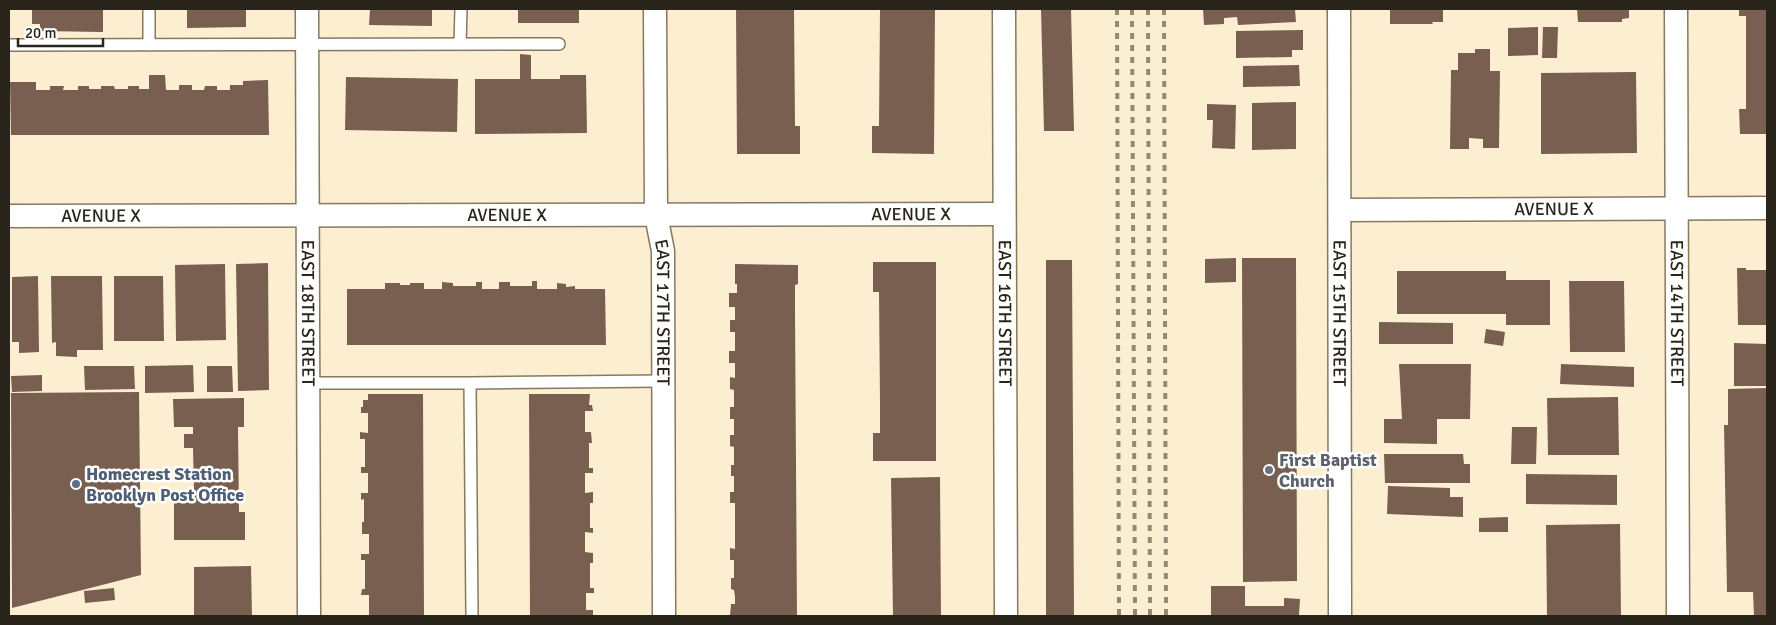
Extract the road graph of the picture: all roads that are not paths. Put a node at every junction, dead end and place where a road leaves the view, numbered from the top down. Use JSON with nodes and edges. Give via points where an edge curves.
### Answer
{"nodes":[{"id":1,"x":149,"y":9,"type":"edge"},
{"id":2,"x":307,"y":9,"type":"edge"},
{"id":3,"x":461,"y":9,"type":"edge"},
{"id":4,"x":655,"y":9,"type":"edge"},
{"id":5,"x":1004,"y":9,"type":"edge"},
{"id":6,"x":1339,"y":9,"type":"edge"},
{"id":7,"x":1676,"y":9,"type":"edge"},
{"id":8,"x":307,"y":44,"type":"junction"},
{"id":9,"x":460,"y":44,"type":"junction"},
{"id":10,"x":559,"y":44,"type":"dead end"},
{"id":11,"x":9,"y":45,"type":"edge"},
{"id":12,"x":149,"y":45,"type":"junction"},
{"id":13,"x":1677,"y":208,"type":"junction"},
{"id":14,"x":1767,"y":208,"type":"edge"},
{"id":15,"x":1340,"y":210,"type":"junction"},
{"id":16,"x":1004,"y":214,"type":"junction"},
{"id":17,"x":656,"y":215,"type":"junction"},
{"id":18,"x":9,"y":216,"type":"edge"},
{"id":19,"x":308,"y":216,"type":"junction"},
{"id":20,"x":663,"y":380,"type":"junction"},
{"id":21,"x":309,"y":383,"type":"junction"},
{"id":22,"x":470,"y":383,"type":"junction"},
{"id":23,"x":310,"y":616,"type":"edge"},
{"id":24,"x":472,"y":616,"type":"edge"},
{"id":25,"x":664,"y":616,"type":"edge"},
{"id":26,"x":1006,"y":616,"type":"edge"},
{"id":27,"x":1340,"y":616,"type":"edge"},
{"id":28,"x":1678,"y":616,"type":"edge"}],
"edges":[{"from":1,"to":12,"type":"lane"},
{"from":2,"to":8,"type":"street","name":"EAST 18TH STREET"},
{"from":3,"to":9,"type":"lane"},
{"from":4,"to":17,"type":"street","name":"EAST 17TH STREET"},
{"from":5,"to":16,"type":"street","name":"EAST 16TH STREET"},
{"from":6,"to":15,"type":"street","name":"EAST 15TH STREET"},
{"from":7,"to":13,"type":"street","name":"EAST 14TH STREET"},
{"from":8,"to":9,"type":"lane"},
{"from":8,"to":12,"type":"lane"},
{"from":8,"to":19,"type":"street","name":"EAST 18TH STREET"},
{"from":9,"to":10,"type":"lane"},
{"from":11,"to":12,"type":"lane"},
{"from":13,"to":14,"type":"street","name":"AVENUE X"},
{"from":13,"to":15,"type":"street","name":"AVENUE X"},
{"from":13,"to":28,"type":"street","name":"EAST 14TH STREET"},
{"from":15,"to":27,"type":"street","name":"EAST 15TH STREET"},
{"from":16,"to":17,"type":"street","name":"AVENUE X"},
{"from":16,"to":26,"type":"street","name":"EAST 16TH STREET"},
{"from":17,"to":19,"type":"street","name":"AVENUE X"},
{"from":17,"to":20,"type":"street","name":"EAST 17TH STREET","via":[[663,251]]},
{"from":18,"to":19,"type":"street","name":"AVENUE X"},
{"from":19,"to":21,"type":"street","name":"EAST 18TH STREET"},
{"from":20,"to":22,"type":"lane"},
{"from":20,"to":25,"type":"street","name":"EAST 17TH STREET"},
{"from":21,"to":22,"type":"lane"},
{"from":21,"to":23,"type":"street","name":"EAST 18TH STREET"},
{"from":22,"to":24,"type":"lane"}]}
